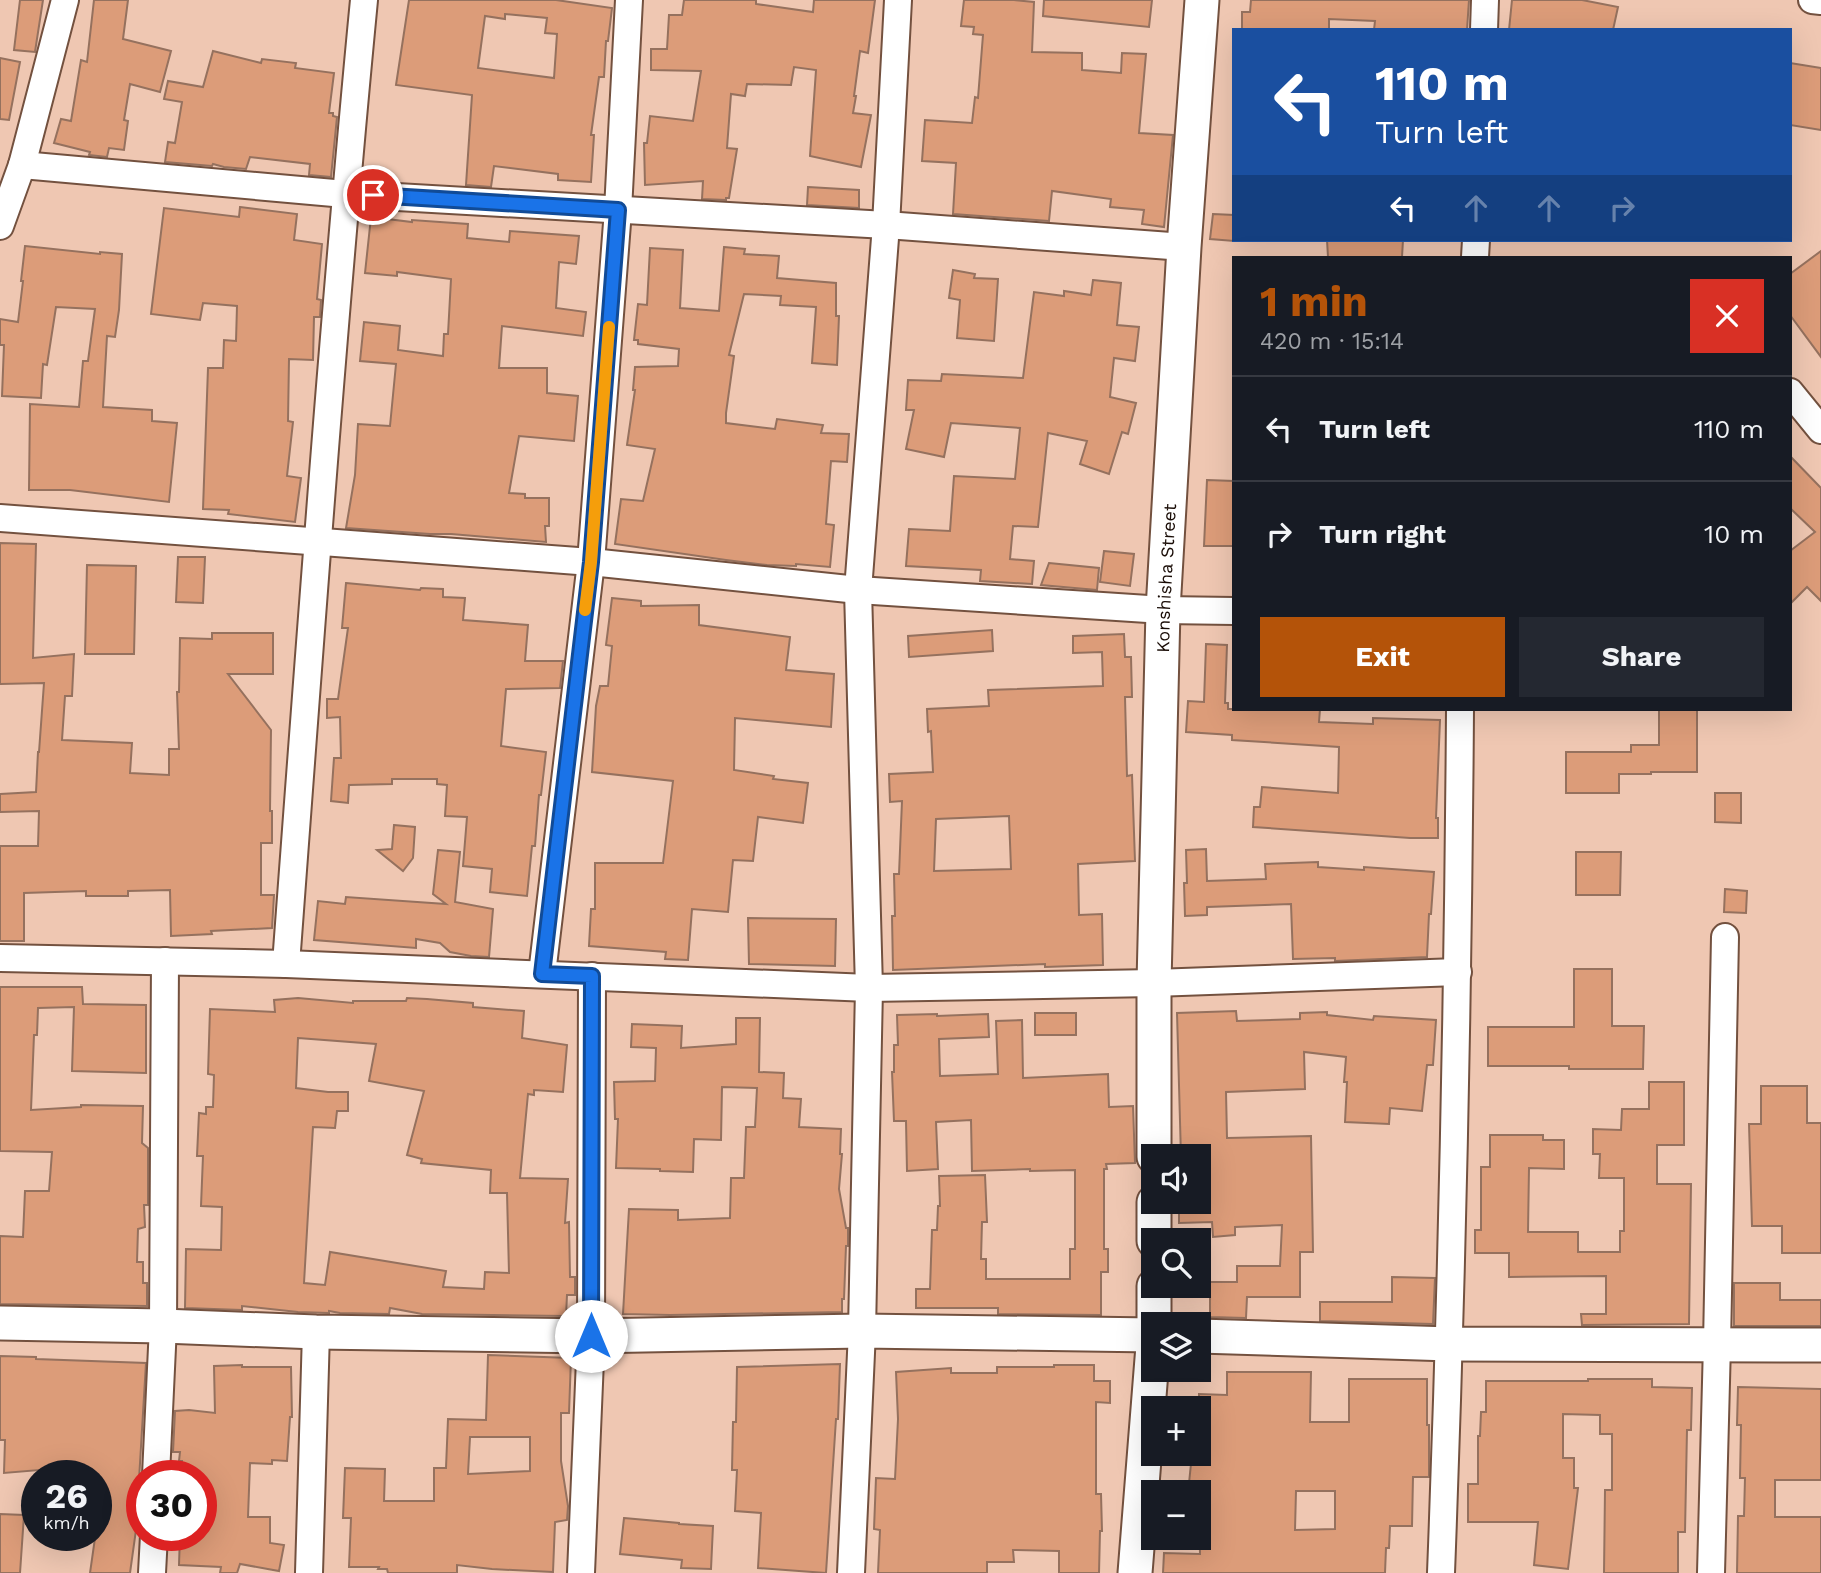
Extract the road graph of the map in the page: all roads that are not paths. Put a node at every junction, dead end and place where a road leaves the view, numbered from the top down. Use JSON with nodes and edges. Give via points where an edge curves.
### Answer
{"nodes":[{"id":1,"x":65,"y":0,"type":"edge"},
{"id":2,"x":364,"y":0,"type":"edge"},
{"id":3,"x":629,"y":0,"type":"edge"},
{"id":4,"x":898,"y":0,"type":"edge"},
{"id":5,"x":1202,"y":0,"type":"edge"},
{"id":6,"x":1485,"y":0,"type":"edge"},
{"id":7,"x":1812,"y":0,"type":"edge"},
{"id":8,"x":1821,"y":1,"type":"edge"},
{"id":9,"x":1484,"y":28,"type":"edge"},
{"id":10,"x":22,"y":165,"type":"junction"},
{"id":11,"x":345,"y":194,"type":"junction"},
{"id":12,"x":618,"y":210,"type":"junction"},
{"id":13,"x":886,"y":225,"type":"junction"},
{"id":14,"x":0,"y":226,"type":"edge"},
{"id":15,"x":1184,"y":247,"type":"junction"},
{"id":16,"x":1792,"y":394,"type":"edge"},
{"id":17,"x":1821,"y":430,"type":"edge"},
{"id":18,"x":0,"y":518,"type":"edge"},
{"id":19,"x":317,"y":543,"type":"junction"},
{"id":20,"x":591,"y":562,"type":"junction"},
{"id":21,"x":858,"y":590,"type":"junction"},
{"id":22,"x":1163,"y":610,"type":"junction"},
{"id":23,"x":1232,"y":611,"type":"edge"},
{"id":24,"x":1460,"y":711,"type":"edge"},
{"id":25,"x":1724,"y":937,"type":"dead end"},
{"id":26,"x":0,"y":958,"type":"edge"},
{"id":27,"x":165,"y":961,"type":"junction"},
{"id":28,"x":286,"y":964,"type":"junction"},
{"id":29,"x":1458,"y":972,"type":"junction"},
{"id":30,"x":542,"y":974,"type":"junction"},
{"id":31,"x":592,"y":976,"type":"junction"},
{"id":32,"x":1154,"y":983,"type":"junction"},
{"id":33,"x":869,"y":988,"type":"junction"},
{"id":34,"x":1154,"y":1144,"type":"edge"},
{"id":35,"x":0,"y":1323,"type":"edge"},
{"id":36,"x":163,"y":1326,"type":"junction"},
{"id":37,"x":862,"y":1331,"type":"junction"},
{"id":38,"x":316,"y":1332,"type":"junction"},
{"id":39,"x":1141,"y":1335,"type":"edge"},
{"id":40,"x":591,"y":1336,"type":"junction"},
{"id":41,"x":1211,"y":1336,"type":"edge"},
{"id":42,"x":1450,"y":1344,"type":"junction"},
{"id":43,"x":1717,"y":1344,"type":"junction"},
{"id":44,"x":1821,"y":1345,"type":"edge"},
{"id":45,"x":1150,"y":1382,"type":"edge"},
{"id":46,"x":157,"y":1460,"type":"edge"},
{"id":47,"x":153,"y":1551,"type":"edge"},
{"id":48,"x":152,"y":1573,"type":"edge"},
{"id":49,"x":309,"y":1573,"type":"edge"},
{"id":50,"x":582,"y":1573,"type":"edge"},
{"id":51,"x":851,"y":1573,"type":"edge"},
{"id":52,"x":1135,"y":1573,"type":"edge"},
{"id":53,"x":1441,"y":1573,"type":"edge"},
{"id":54,"x":1710,"y":1573,"type":"edge"}],
"edges":[{"from":1,"to":10,"type":"street"},
{"from":2,"to":11,"type":"street"},
{"from":3,"to":12,"type":"street"},
{"from":4,"to":13,"type":"street"},
{"from":5,"to":15,"type":"street","name":"Konshisha Street"},
{"from":6,"to":9,"type":"street"},
{"from":7,"to":8,"type":"street"},
{"from":10,"to":11,"type":"street"},
{"from":10,"to":14,"type":"street"},
{"from":11,"to":12,"type":"street"},
{"from":11,"to":19,"type":"street"},
{"from":12,"to":13,"type":"street"},
{"from":12,"to":20,"type":"street"},
{"from":13,"to":15,"type":"street"},
{"from":13,"to":21,"type":"street"},
{"from":15,"to":22,"type":"street","name":"Konshisha Street"},
{"from":16,"to":17,"type":"street"},
{"from":18,"to":19,"type":"street"},
{"from":19,"to":20,"type":"street"},
{"from":19,"to":28,"type":"street"},
{"from":20,"to":21,"type":"street"},
{"from":20,"to":30,"type":"street"},
{"from":21,"to":22,"type":"street"},
{"from":21,"to":33,"type":"street"},
{"from":22,"to":23,"type":"street"},
{"from":22,"to":32,"type":"street","name":"Konshisha Street"},
{"from":24,"to":29,"type":"street"},
{"from":25,"to":43,"type":"street"},
{"from":26,"to":27,"type":"street"},
{"from":27,"to":28,"type":"street"},
{"from":27,"to":36,"type":"street"},
{"from":28,"to":30,"type":"street"},
{"from":29,"to":32,"type":"street"},
{"from":29,"to":42,"type":"street"},
{"from":30,"to":31,"type":"street"},
{"from":31,"to":33,"type":"street"},
{"from":31,"to":40,"type":"street"},
{"from":32,"to":33,"type":"street"},
{"from":32,"to":34,"type":"street","name":"Konshisha Street"},
{"from":33,"to":37,"type":"street"},
{"from":35,"to":36,"type":"street"},
{"from":36,"to":38,"type":"street"},
{"from":36,"to":46,"type":"street"},
{"from":37,"to":39,"type":"street"},
{"from":37,"to":40,"type":"street"},
{"from":37,"to":51,"type":"street"},
{"from":38,"to":40,"type":"street"},
{"from":38,"to":49,"type":"street"},
{"from":40,"to":50,"type":"street"},
{"from":41,"to":42,"type":"street"},
{"from":42,"to":43,"type":"street"},
{"from":42,"to":53,"type":"street"},
{"from":43,"to":44,"type":"street"},
{"from":43,"to":54,"type":"street"},
{"from":45,"to":52,"type":"street"},
{"from":47,"to":48,"type":"street"}]}
